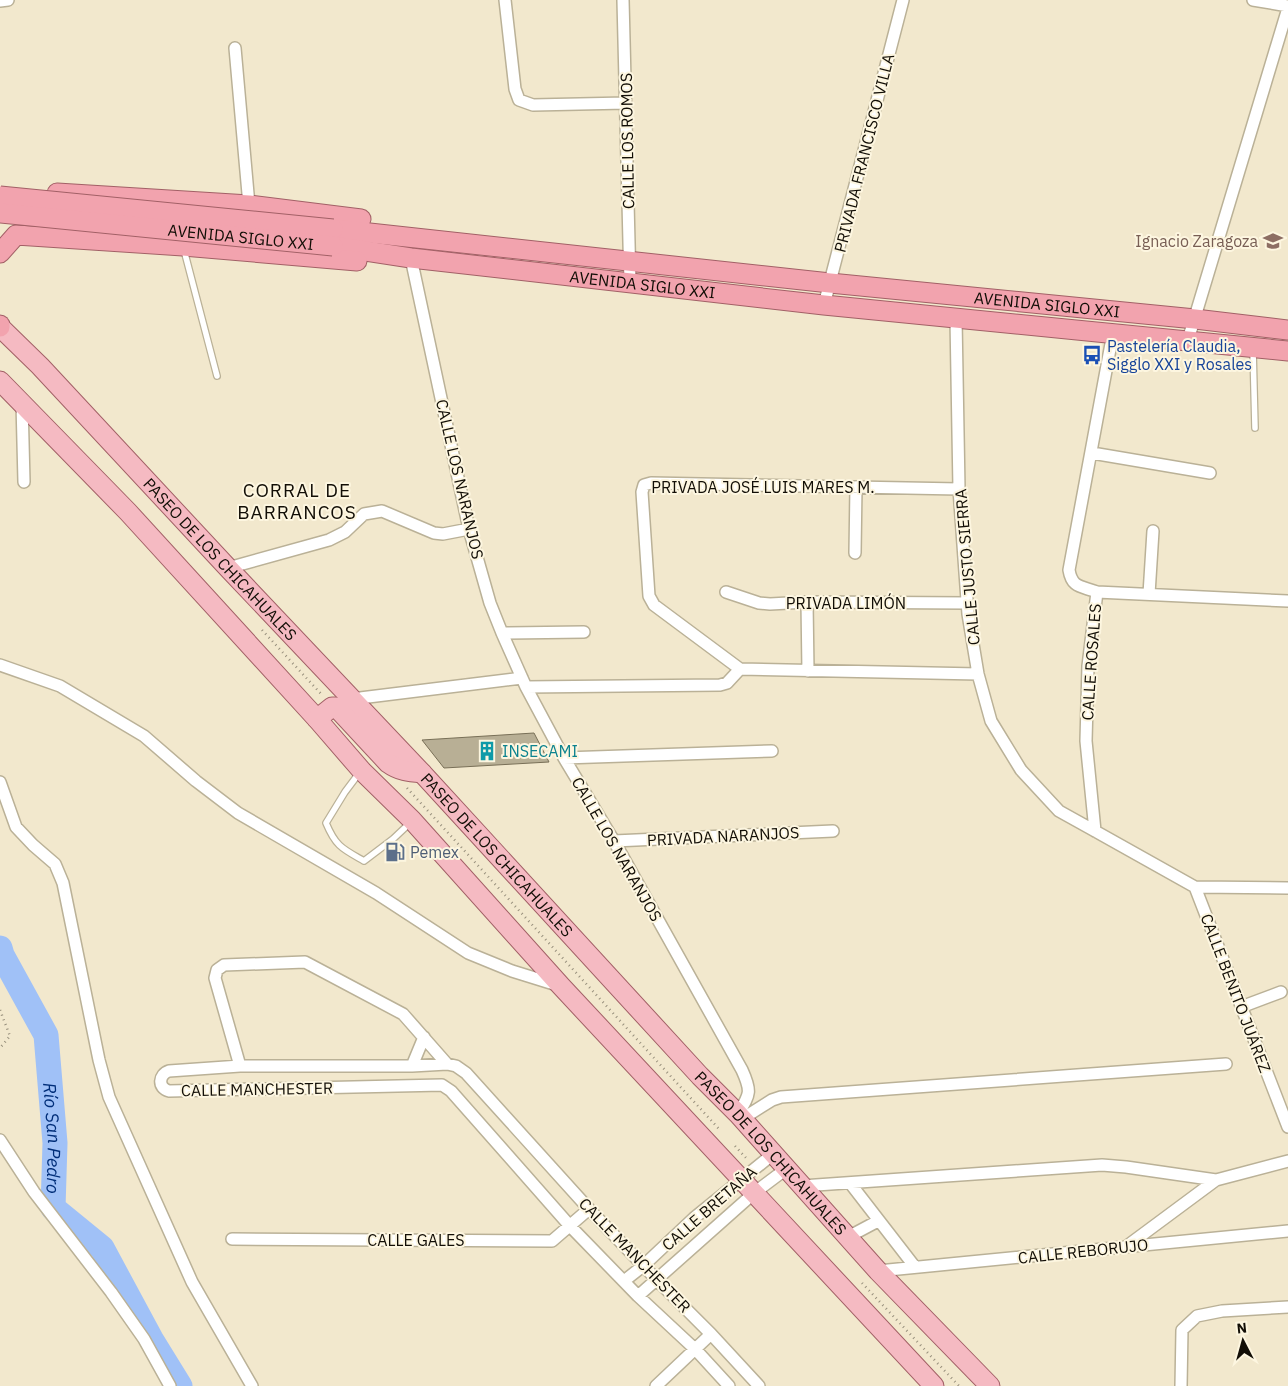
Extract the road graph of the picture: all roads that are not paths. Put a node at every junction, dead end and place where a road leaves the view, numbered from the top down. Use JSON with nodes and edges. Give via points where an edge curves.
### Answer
{"nodes":[{"id":1,"x":8,"y":0,"type":"edge"},
{"id":2,"x":506,"y":0,"type":"edge"},
{"id":3,"x":623,"y":0,"type":"edge"},
{"id":4,"x":903,"y":0,"type":"edge"},
{"id":5,"x":1253,"y":0,"type":"edge"},
{"id":6,"x":0,"y":1,"type":"edge"},
{"id":7,"x":1288,"y":7,"type":"edge"},
{"id":8,"x":235,"y":48,"type":"dead end"},
{"id":9,"x":626,"y":103,"type":"junction"},
{"id":10,"x":0,"y":188,"type":"edge"},
{"id":11,"x":37,"y":192,"type":"junction"},
{"id":12,"x":0,"y":196,"type":"edge"},
{"id":13,"x":249,"y":205,"type":"junction"},
{"id":14,"x":0,"y":213,"type":"edge"},
{"id":15,"x":333,"y":237,"type":"junction"},
{"id":16,"x":482,"y":244,"type":"junction"},
{"id":17,"x":183,"y":246,"type":"junction"},
{"id":18,"x":5,"y":250,"type":"edge"},
{"id":19,"x":410,"y":257,"type":"junction"},
{"id":20,"x":629,"y":260,"type":"junction"},
{"id":21,"x":630,"y":283,"type":"junction"},
{"id":22,"x":830,"y":283,"type":"junction"},
{"id":23,"x":824,"y":305,"type":"junction"},
{"id":24,"x":956,"y":319,"type":"junction"},
{"id":25,"x":1195,"y":319,"type":"junction"},
{"id":26,"x":0,"y":326,"type":"edge"},
{"id":27,"x":1288,"y":330,"type":"edge"},
{"id":28,"x":1113,"y":333,"type":"junction"},
{"id":29,"x":1188,"y":340,"type":"junction"},
{"id":30,"x":1253,"y":347,"type":"junction"},
{"id":31,"x":1288,"y":351,"type":"edge"},
{"id":32,"x":217,"y":376,"type":"dead end"},
{"id":33,"x":0,"y":382,"type":"edge"},
{"id":34,"x":22,"y":403,"type":"junction"},
{"id":35,"x":1254,"y":428,"type":"dead end"},
{"id":36,"x":1092,"y":453,"type":"junction"},
{"id":37,"x":1210,"y":474,"type":"dead end"},
{"id":38,"x":24,"y":482,"type":"dead end"},
{"id":39,"x":856,"y":487,"type":"junction"},
{"id":40,"x":959,"y":489,"type":"junction"},
{"id":41,"x":470,"y":529,"type":"junction"},
{"id":42,"x":1153,"y":531,"type":"dead end"},
{"id":43,"x":855,"y":553,"type":"dead end"},
{"id":44,"x":228,"y":568,"type":"junction"},
{"id":45,"x":726,"y":592,"type":"dead end"},
{"id":46,"x":1096,"y":592,"type":"junction"},
{"id":47,"x":1149,"y":594,"type":"junction"},
{"id":48,"x":1288,"y":601,"type":"edge"},
{"id":49,"x":807,"y":602,"type":"junction"},
{"id":50,"x":967,"y":603,"type":"junction"},
{"id":51,"x":584,"y":632,"type":"dead end"},
{"id":52,"x":502,"y":633,"type":"junction"},
{"id":53,"x":0,"y":666,"type":"edge"},
{"id":54,"x":740,"y":669,"type":"junction"},
{"id":55,"x":808,"y":671,"type":"junction"},
{"id":56,"x":978,"y":674,"type":"junction"},
{"id":57,"x":524,"y":683,"type":"junction"},
{"id":58,"x":352,"y":699,"type":"junction"},
{"id":59,"x":316,"y":719,"type":"junction"},
{"id":60,"x":772,"y":751,"type":"dead end"},
{"id":61,"x":564,"y":758,"type":"junction"},
{"id":62,"x":362,"y":771,"type":"junction"},
{"id":63,"x":422,"y":773,"type":"junction"},
{"id":64,"x":0,"y":782,"type":"edge"},
{"id":65,"x":412,"y":820,"type":"junction"},
{"id":66,"x":833,"y":831,"type":"dead end"},
{"id":67,"x":1095,"y":831,"type":"junction"},
{"id":68,"x":614,"y":841,"type":"junction"},
{"id":69,"x":1196,"y":888,"type":"junction"},
{"id":70,"x":1288,"y":888,"type":"edge"},
{"id":71,"x":561,"y":986,"type":"junction"},
{"id":72,"x":1282,"y":992,"type":"dead end"},
{"id":73,"x":1241,"y":1007,"type":"junction"},
{"id":74,"x":424,"y":1037,"type":"junction"},
{"id":75,"x":447,"y":1064,"type":"junction"},
{"id":76,"x":1226,"y":1064,"type":"dead end"},
{"id":77,"x":240,"y":1066,"type":"junction"},
{"id":78,"x":412,"y":1066,"type":"junction"},
{"id":79,"x":442,"y":1085,"type":"junction"},
{"id":80,"x":740,"y":1117,"type":"junction"},
{"id":81,"x":1288,"y":1127,"type":"edge"},
{"id":82,"x":0,"y":1140,"type":"edge"},
{"id":83,"x":773,"y":1154,"type":"junction"},
{"id":84,"x":1288,"y":1161,"type":"edge"},
{"id":85,"x":786,"y":1169,"type":"junction"},
{"id":86,"x":748,"y":1174,"type":"junction"},
{"id":87,"x":1216,"y":1180,"type":"junction"},
{"id":88,"x":850,"y":1183,"type":"junction"},
{"id":89,"x":802,"y":1186,"type":"junction"},
{"id":90,"x":754,"y":1193,"type":"junction"},
{"id":91,"x":589,"y":1209,"type":"junction"},
{"id":92,"x":878,"y":1221,"type":"junction"},
{"id":93,"x":570,"y":1226,"type":"junction"},
{"id":94,"x":1288,"y":1230,"type":"edge"},
{"id":95,"x":848,"y":1237,"type":"junction"},
{"id":96,"x":232,"y":1239,"type":"dead end"},
{"id":97,"x":1126,"y":1247,"type":"junction"},
{"id":98,"x":643,"y":1266,"type":"junction"},
{"id":99,"x":915,"y":1267,"type":"junction"},
{"id":100,"x":878,"y":1271,"type":"junction"},
{"id":101,"x":656,"y":1280,"type":"junction"},
{"id":102,"x":624,"y":1281,"type":"junction"},
{"id":103,"x":638,"y":1296,"type":"junction"},
{"id":104,"x":1288,"y":1307,"type":"edge"},
{"id":105,"x":711,"y":1334,"type":"junction"},
{"id":106,"x":696,"y":1350,"type":"junction"},
{"id":107,"x":170,"y":1386,"type":"edge"},
{"id":108,"x":252,"y":1386,"type":"edge"},
{"id":109,"x":656,"y":1386,"type":"edge"},
{"id":110,"x":729,"y":1386,"type":"edge"},
{"id":111,"x":759,"y":1386,"type":"edge"},
{"id":112,"x":934,"y":1386,"type":"edge"},
{"id":113,"x":990,"y":1386,"type":"edge"},
{"id":114,"x":1180,"y":1386,"type":"edge"}],
"edges":[{"from":1,"to":6,"type":"street"},
{"from":2,"to":9,"type":"street","via":[[514,89],[519,100],[533,105]]},
{"from":3,"to":9,"type":"street","name":"CALLE LOS ROMOS"},
{"from":4,"to":22,"type":"street","name":"PRIVADA FRANCISCO VILLA"},
{"from":5,"to":7,"type":"street"},
{"from":7,"to":25,"type":"street"},
{"from":8,"to":13,"type":"street"},
{"from":9,"to":20,"type":"street","name":"CALLE LOS ROMOS"},
{"from":10,"to":11,"type":"highway"},
{"from":11,"to":13,"type":"highway"},
{"from":11,"to":18,"type":"highway"},
{"from":12,"to":15,"type":"highway","name":"AVENIDA SIGLO XXI","bridge":true},
{"from":13,"to":16,"type":"highway","via":[[390,223]]},
{"from":14,"to":15,"type":"highway","name":"AVENIDA SIGLO XXI","bridge":true},
{"from":15,"to":16,"type":"highway","name":"AVENIDA SIGLO XXI"},
{"from":15,"to":19,"type":"highway","name":"AVENIDA SIGLO XXI"},
{"from":16,"to":20,"type":"highway","name":"AVENIDA SIGLO XXI"},
{"from":17,"to":18,"type":"highway"},
{"from":17,"to":19,"type":"highway","via":[[371,262]]},
{"from":17,"to":32,"type":"lane"},
{"from":19,"to":21,"type":"highway","name":"AVENIDA SIGLO XXI"},
{"from":19,"to":41,"type":"street","name":"CALLE LOS NARANJOS"},
{"from":20,"to":21,"type":"street","name":"CALLE LOS ROMOS"},
{"from":20,"to":22,"type":"highway","name":"AVENIDA SIGLO XXI"},
{"from":21,"to":23,"type":"highway","name":"AVENIDA SIGLO XXI"},
{"from":22,"to":23,"type":"street","name":"PRIVADA FRANCISCO VILLA"},
{"from":22,"to":25,"type":"highway","name":"AVENIDA SIGLO XXI"},
{"from":23,"to":24,"type":"highway","name":"AVENIDA SIGLO XXI"},
{"from":24,"to":28,"type":"highway","name":"AVENIDA SIGLO XXI"},
{"from":24,"to":40,"type":"street","name":"CALLE JUSTO SIERRA"},
{"from":25,"to":27,"type":"highway","name":"AVENIDA SIGLO XXI"},
{"from":25,"to":29,"type":"street"},
{"from":26,"to":44,"type":"main road","name":"PASEO DE LOS CHICAHUALES"},
{"from":28,"to":29,"type":"highway","name":"AVENIDA SIGLO XXI"},
{"from":28,"to":36,"type":"street","name":"CALLE ROSALES"},
{"from":29,"to":30,"type":"highway","name":"AVENIDA SIGLO XXI"},
{"from":30,"to":31,"type":"highway","name":"AVENIDA SIGLO XXI"},
{"from":30,"to":35,"type":"lane"},
{"from":33,"to":34,"type":"main road"},
{"from":34,"to":38,"type":"street"},
{"from":34,"to":59,"type":"main road","via":[[128,512]]},
{"from":36,"to":37,"type":"street"},
{"from":36,"to":46,"type":"street","name":"CALLE ROSALES","via":[[1069,570],[1075,584]]},
{"from":39,"to":40,"type":"street","name":"PRIVADA JOSÉ LUIS MARES M."},
{"from":39,"to":43,"type":"street"},
{"from":39,"to":54,"type":"street","name":"PRIVADA JOSÉ LUIS MARES M.","via":[[644,485],[649,596],[654,604]]},
{"from":40,"to":50,"type":"street","name":"CALLE JUSTO SIERRA"},
{"from":41,"to":44,"type":"street","via":[[434,533],[382,511],[364,514],[345,532],[329,540]]},
{"from":41,"to":52,"type":"street","name":"CALLE LOS NARANJOS","via":[[490,604]]},
{"from":42,"to":47,"type":"street"},
{"from":44,"to":58,"type":"main road","name":"PASEO DE LOS CHICAHUALES"},
{"from":45,"to":49,"type":"street","name":"PRIVADA LIMÓN","via":[[760,603]]},
{"from":46,"to":47,"type":"street"},
{"from":46,"to":67,"type":"street","name":"CALLE ROSALES","via":[[1088,666],[1086,741]]},
{"from":47,"to":48,"type":"street"},
{"from":49,"to":50,"type":"street","name":"PRIVADA LIMÓN"},
{"from":49,"to":55,"type":"street"},
{"from":50,"to":56,"type":"street","name":"CALLE JUSTO SIERRA"},
{"from":51,"to":52,"type":"street"},
{"from":52,"to":57,"type":"street","name":"CALLE LOS NARANJOS"},
{"from":53,"to":71,"type":"street","via":[[60,686],[144,736],[238,813],[376,894],[468,953]]},
{"from":54,"to":55,"type":"street"},
{"from":54,"to":57,"type":"street","via":[[727,683],[720,685]]},
{"from":55,"to":56,"type":"street"},
{"from":56,"to":67,"type":"street","name":"CALLE JUSTO SIERRA","via":[[991,721],[1021,770],[1059,811]]},
{"from":57,"to":58,"type":"street"},
{"from":57,"to":61,"type":"street","name":"CALLE LOS NARANJOS"},
{"from":58,"to":63,"type":"main road","name":"PASEO DE LOS CHICAHUALES"},
{"from":59,"to":62,"type":"main road"},
{"from":59,"to":63,"type":"main road","via":[[336,706],[388,763],[406,772]]},
{"from":60,"to":61,"type":"street"},
{"from":61,"to":68,"type":"street","name":"CALLE LOS NARANJOS"},
{"from":62,"to":65,"type":"main road"},
{"from":62,"to":65,"type":"lane","via":[[326,823],[339,847],[364,862]]},
{"from":63,"to":80,"type":"main road","name":"PASEO DE LOS CHICAHUALES"},
{"from":64,"to":108,"type":"street","via":[[16,827],[55,864],[63,883],[99,1060],[110,1097],[192,1282]]},
{"from":65,"to":71,"type":"main road"},
{"from":66,"to":68,"type":"street","name":"PRIVADA NARANJOS"},
{"from":67,"to":69,"type":"street","name":"CALLE JUSTO SIERRA"},
{"from":68,"to":80,"type":"street","name":"CALLE LOS NARANJOS","via":[[742,1070],[749,1096]]},
{"from":69,"to":70,"type":"street","name":"CALLE JUSTO SIERRA"},
{"from":69,"to":73,"type":"street","name":"CALLE BENITO JUÁREZ"},
{"from":71,"to":86,"type":"main road"},
{"from":72,"to":73,"type":"street"},
{"from":73,"to":81,"type":"street","name":"CALLE BENITO JUÁREZ"},
{"from":74,"to":75,"type":"street"},
{"from":74,"to":77,"type":"street","via":[[403,1014],[305,962],[224,965],[217,970],[215,978]]},
{"from":74,"to":78,"type":"street"},
{"from":75,"to":78,"type":"street","name":"CALLE MANCHESTER"},
{"from":75,"to":79,"type":"street"},
{"from":75,"to":91,"type":"street","name":"CALLE MANCHESTER","via":[[466,1073]]},
{"from":76,"to":80,"type":"street","via":[[781,1097]]},
{"from":77,"to":78,"type":"street","name":"CALLE MANCHESTER"},
{"from":77,"to":79,"type":"street","name":"CALLE MANCHESTER","via":[[169,1071],[161,1076],[160,1082],[164,1090]]},
{"from":79,"to":93,"type":"street","name":"CALLE MANCHESTER","via":[[451,1091]]},
{"from":80,"to":83,"type":"main road","name":"PASEO DE LOS CHICAHUALES"},
{"from":82,"to":107,"type":"street","via":[[34,1192],[112,1292],[144,1339]]},
{"from":83,"to":85,"type":"main road","name":"PASEO DE LOS CHICAHUALES"},
{"from":83,"to":86,"type":"street","name":"CALLE BRETAÑA"},
{"from":84,"to":87,"type":"street"},
{"from":85,"to":89,"type":"main road","name":"PASEO DE LOS CHICAHUALES"},
{"from":85,"to":90,"type":"street","name":"CALLE BRETAÑA"},
{"from":86,"to":90,"type":"main road"},
{"from":86,"to":98,"type":"street","name":"CALLE BRETAÑA"},
{"from":87,"to":88,"type":"street","via":[[1102,1165]]},
{"from":87,"to":97,"type":"street"},
{"from":88,"to":89,"type":"street"},
{"from":88,"to":92,"type":"street"},
{"from":89,"to":95,"type":"main road","name":"PASEO DE LOS CHICAHUALES"},
{"from":90,"to":101,"type":"street","name":"CALLE BRETAÑA"},
{"from":90,"to":112,"type":"main road"},
{"from":91,"to":93,"type":"street","name":"CALLE GALES"},
{"from":91,"to":98,"type":"street","name":"CALLE MANCHESTER"},
{"from":92,"to":95,"type":"street"},
{"from":92,"to":99,"type":"street"},
{"from":93,"to":96,"type":"street","name":"CALLE GALES","via":[[552,1241]]},
{"from":93,"to":102,"type":"street","name":"CALLE MANCHESTER"},
{"from":94,"to":97,"type":"street","name":"CALLE REBORUJO"},
{"from":95,"to":100,"type":"main road","name":"PASEO DE LOS CHICAHUALES"},
{"from":97,"to":99,"type":"street","name":"CALLE REBORUJO"},
{"from":98,"to":101,"type":"street","name":"CALLE MANCHESTER"},
{"from":98,"to":102,"type":"street","name":"CALLE BRETAÑA"},
{"from":99,"to":100,"type":"street","name":"CALLE REBORUJO"},
{"from":100,"to":113,"type":"main road","name":"PASEO DE LOS CHICAHUALES"},
{"from":101,"to":103,"type":"street","name":"CALLE BRETAÑA"},
{"from":101,"to":105,"type":"street","name":"CALLE MANCHESTER"},
{"from":102,"to":103,"type":"street","name":"CALLE MANCHESTER"},
{"from":103,"to":106,"type":"street","name":"CALLE MANCHESTER"},
{"from":104,"to":114,"type":"street","via":[[1197,1316],[1182,1330]]},
{"from":105,"to":106,"type":"street"},
{"from":105,"to":111,"type":"street","name":"CALLE MANCHESTER"},
{"from":106,"to":109,"type":"street"},
{"from":106,"to":110,"type":"street","name":"CALLE MANCHESTER"}]}
